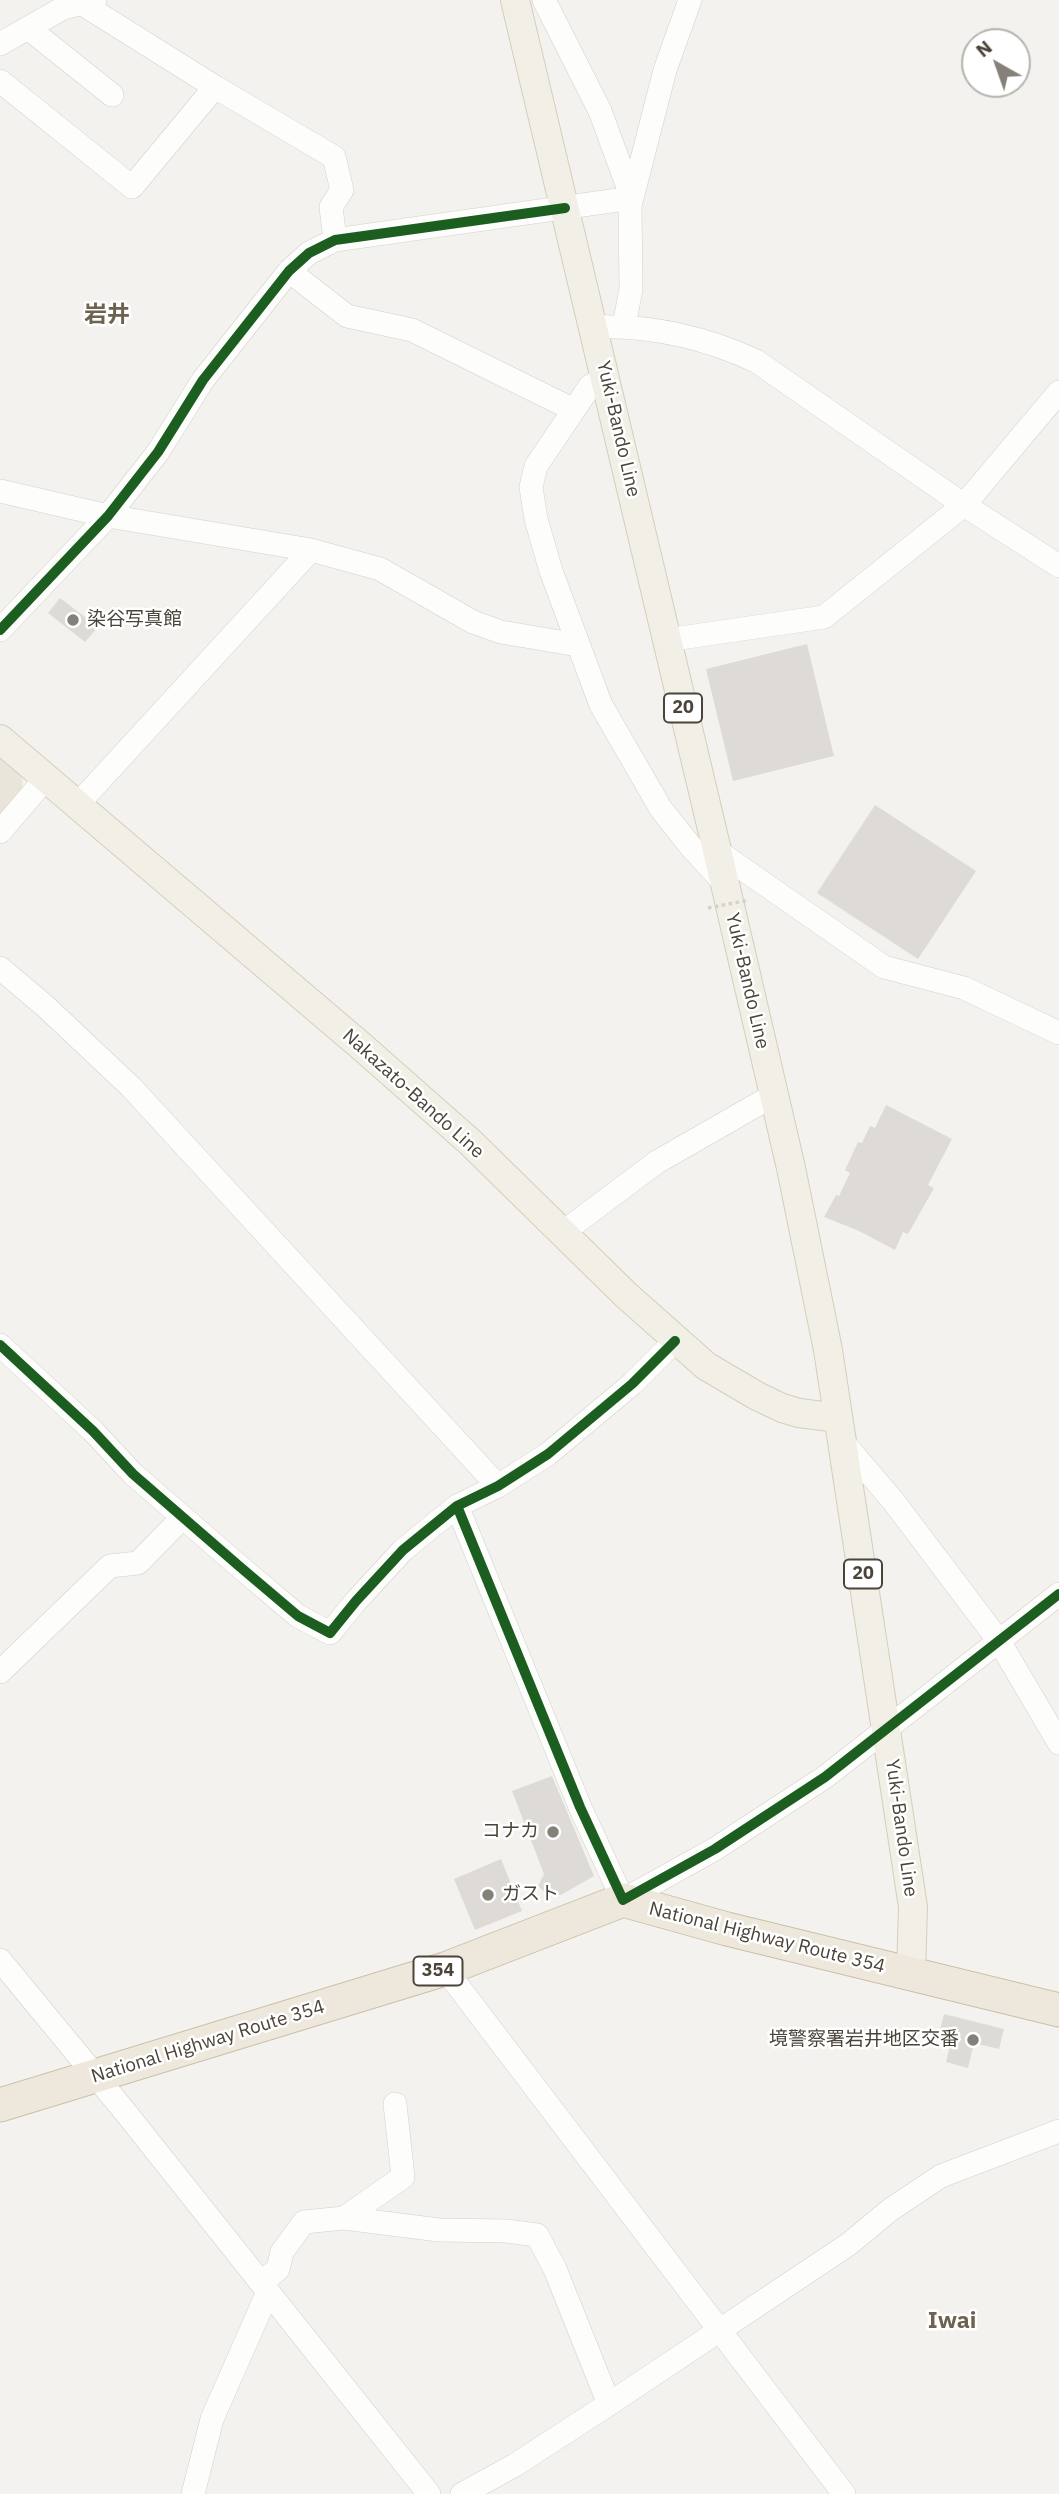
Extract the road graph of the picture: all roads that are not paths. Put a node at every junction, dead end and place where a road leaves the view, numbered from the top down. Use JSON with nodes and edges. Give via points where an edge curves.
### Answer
{"nodes":[{"id":1,"x":515,"y":0,"type":"edge"},
{"id":2,"x":544,"y":0,"type":"edge"},
{"id":3,"x":690,"y":0,"type":"edge"},
{"id":4,"x":88,"y":2,"type":"edge"},
{"id":5,"x":28,"y":28,"type":"junction"},
{"id":6,"x":0,"y":44,"type":"edge"},
{"id":7,"x":0,"y":81,"type":"edge"},
{"id":8,"x":215,"y":87,"type":"junction"},
{"id":9,"x":112,"y":95,"type":"dead end"},
{"id":10,"x":632,"y":198,"type":"junction"},
{"id":11,"x":565,"y":208,"type":"junction"},
{"id":12,"x":335,"y":240,"type":"junction"},
{"id":13,"x":289,"y":271,"type":"junction"},
{"id":14,"x":624,"y":326,"type":"junction"},
{"id":15,"x":593,"y":327,"type":"junction"},
{"id":16,"x":606,"y":377,"type":"junction"},
{"id":17,"x":1059,"y":393,"type":"edge"},
{"id":18,"x":574,"y":410,"type":"junction"},
{"id":19,"x":0,"y":491,"type":"edge"},
{"id":20,"x":964,"y":505,"type":"junction"},
{"id":21,"x":108,"y":516,"type":"junction"},
{"id":22,"x":311,"y":550,"type":"junction"},
{"id":23,"x":1059,"y":566,"type":"edge"},
{"id":24,"x":0,"y":630,"type":"edge"},
{"id":25,"x":667,"y":640,"type":"junction"},
{"id":26,"x":578,"y":645,"type":"junction"},
{"id":27,"x":0,"y":739,"type":"edge"},
{"id":28,"x":46,"y":778,"type":"junction"},
{"id":29,"x":78,"y":804,"type":"junction"},
{"id":30,"x":0,"y":832,"type":"edge"},
{"id":31,"x":717,"y":851,"type":"junction"},
{"id":32,"x":725,"y":884,"type":"junction"},
{"id":33,"x":0,"y":968,"type":"edge"},
{"id":34,"x":1059,"y":1033,"type":"edge"},
{"id":35,"x":774,"y":1095,"type":"junction"},
{"id":36,"x":562,"y":1233,"type":"junction"},
{"id":37,"x":676,"y":1341,"type":"junction"},
{"id":38,"x":1,"y":1347,"type":"edge"},
{"id":39,"x":840,"y":1429,"type":"junction"},
{"id":40,"x":498,"y":1486,"type":"junction"},
{"id":41,"x":457,"y":1506,"type":"junction"},
{"id":42,"x":183,"y":1517,"type":"junction"},
{"id":43,"x":1059,"y":1594,"type":"edge"},
{"id":44,"x":999,"y":1641,"type":"junction"},
{"id":45,"x":0,"y":1672,"type":"edge"},
{"id":46,"x":1055,"y":1728,"type":"edge"},
{"id":47,"x":887,"y":1730,"type":"junction"},
{"id":48,"x":623,"y":1900,"type":"junction"},
{"id":49,"x":0,"y":1960,"type":"edge"},
{"id":50,"x":445,"y":1969,"type":"junction"},
{"id":51,"x":911,"y":1974,"type":"junction"},
{"id":52,"x":1059,"y":2010,"type":"edge"},
{"id":53,"x":96,"y":2076,"type":"junction"},
{"id":54,"x":394,"y":2104,"type":"dead end"},
{"id":55,"x":0,"y":2105,"type":"edge"},
{"id":56,"x":1059,"y":2131,"type":"edge"},
{"id":57,"x":344,"y":2218,"type":"junction"},
{"id":58,"x":264,"y":2287,"type":"junction"},
{"id":59,"x":718,"y":2330,"type":"junction"},
{"id":60,"x":608,"y":2404,"type":"junction"},
{"id":61,"x":193,"y":2494,"type":"edge"},
{"id":62,"x":429,"y":2494,"type":"edge"},
{"id":63,"x":462,"y":2494,"type":"edge"},
{"id":64,"x":844,"y":2494,"type":"edge"}],
"edges":[{"from":1,"to":11,"type":"main road","name":"Yuki-Bando Line","number":"20"},
{"from":2,"to":10,"type":"street","via":[[600,111]]},
{"from":3,"to":10,"type":"street","via":[[665,70]]},
{"from":4,"to":5,"type":"street","via":[[63,8]]},
{"from":4,"to":8,"type":"street"},
{"from":5,"to":6,"type":"street"},
{"from":5,"to":9,"type":"street"},
{"from":7,"to":8,"type":"street","via":[[132,187]]},
{"from":8,"to":12,"type":"street","via":[[334,157],[342,190],[331,207]]},
{"from":10,"to":11,"type":"street"},
{"from":10,"to":14,"type":"street","via":[[631,289]]},
{"from":11,"to":12,"type":"street"},
{"from":11,"to":15,"type":"main road","name":"Yuki-Bando Line","number":"20"},
{"from":12,"to":13,"type":"street","via":[[309,253]]},
{"from":13,"to":18,"type":"street","via":[[347,316],[412,330]]},
{"from":13,"to":21,"type":"street","via":[[203,380],[158,452]]},
{"from":14,"to":15,"type":"street"},
{"from":14,"to":20,"type":"street","via":[[711,343],[755,361]]},
{"from":15,"to":16,"type":"main road","name":"Yuki-Bando Line","number":"20"},
{"from":16,"to":18,"type":"street","via":[[590,386]]},
{"from":16,"to":25,"type":"main road","name":"Yuki-Bando Line","number":"20"},
{"from":17,"to":20,"type":"street"},
{"from":18,"to":26,"type":"street","via":[[536,466],[531,486],[551,571]]},
{"from":19,"to":21,"type":"street"},
{"from":20,"to":23,"type":"street"},
{"from":20,"to":25,"type":"street","via":[[824,617]]},
{"from":21,"to":22,"type":"street"},
{"from":21,"to":24,"type":"street"},
{"from":22,"to":26,"type":"street","via":[[380,569],[473,622],[501,632]]},
{"from":22,"to":29,"type":"street"},
{"from":25,"to":31,"type":"main road","name":"Yuki-Bando Line","number":"20"},
{"from":26,"to":32,"type":"street","via":[[601,705],[661,809]]},
{"from":27,"to":28,"type":"main road","name":"Nakazato-Bando Line"},
{"from":28,"to":29,"type":"main road","name":"Nakazato-Bando Line"},
{"from":28,"to":30,"type":"street"},
{"from":29,"to":36,"type":"main road","name":"Nakazato-Bando Line","via":[[470,1142]]},
{"from":31,"to":32,"type":"main road","name":"Yuki-Bando Line","number":"20"},
{"from":31,"to":34,"type":"street","via":[[884,967],[964,988]]},
{"from":32,"to":35,"type":"main road","name":"Yuki-Bando Line","number":"20"},
{"from":33,"to":40,"type":"street","via":[[131,1087]]},
{"from":35,"to":36,"type":"street","via":[[657,1162]]},
{"from":35,"to":39,"type":"main road","name":"Yuki-Bando Line","number":"20","via":[[815,1280]]},
{"from":36,"to":37,"type":"main road","name":"Nakazato-Bando Line"},
{"from":37,"to":39,"type":"main road","name":"Nakazato-Bando Line","via":[[706,1366],[769,1402]]},
{"from":37,"to":40,"type":"street","via":[[548,1454]]},
{"from":38,"to":42,"type":"street"},
{"from":39,"to":44,"type":"street"},
{"from":39,"to":47,"type":"main road","name":"Yuki-Bando Line","number":"20"},
{"from":40,"to":41,"type":"street"},
{"from":41,"to":42,"type":"street","via":[[403,1550],[330,1633],[298,1616]]},
{"from":41,"to":48,"type":"street","via":[[580,1807]]},
{"from":42,"to":45,"type":"street","via":[[138,1563],[110,1566]]},
{"from":43,"to":44,"type":"street"},
{"from":44,"to":46,"type":"street"},
{"from":44,"to":47,"type":"street"},
{"from":47,"to":48,"type":"street","via":[[715,1849]]},
{"from":47,"to":51,"type":"main road","name":"Yuki-Bando Line","number":"20","via":[[913,1907]]},
{"from":48,"to":50,"type":"highway","name":"National Highway Route 354","number":"354"},
{"from":48,"to":51,"type":"highway","name":"National Highway Route 354"},
{"from":49,"to":53,"type":"street"},
{"from":50,"to":53,"type":"highway","name":"National Highway Route 354","number":"354"},
{"from":50,"to":59,"type":"street"},
{"from":51,"to":52,"type":"highway","name":"National Highway Route 354"},
{"from":53,"to":55,"type":"highway","name":"National Highway Route 354","number":"354"},
{"from":53,"to":58,"type":"street"},
{"from":54,"to":57,"type":"street","via":[[403,2177]]},
{"from":56,"to":59,"type":"street","via":[[942,2176]]},
{"from":57,"to":58,"type":"street","via":[[304,2222]]},
{"from":57,"to":60,"type":"street","via":[[439,2230],[537,2235]]},
{"from":58,"to":61,"type":"street","via":[[212,2419]]},
{"from":58,"to":62,"type":"street"},
{"from":59,"to":60,"type":"street"},
{"from":59,"to":64,"type":"street"},
{"from":60,"to":63,"type":"street"}]}
